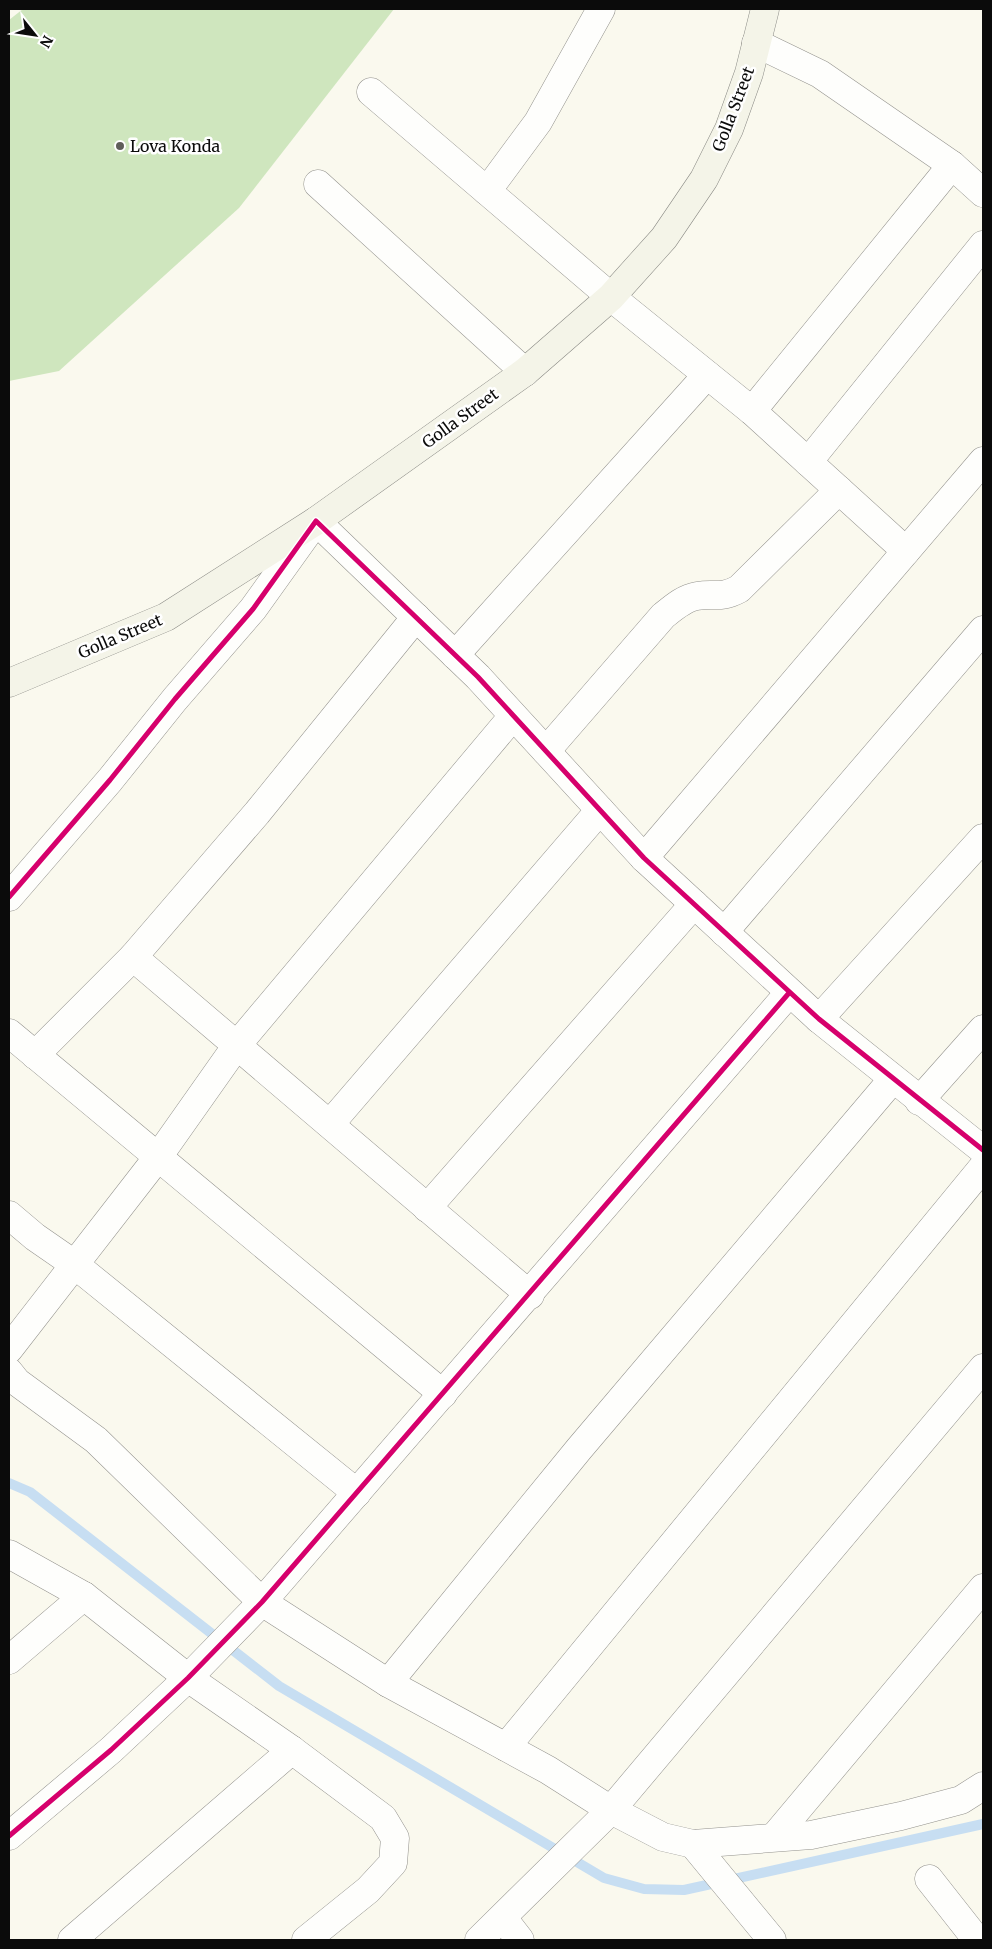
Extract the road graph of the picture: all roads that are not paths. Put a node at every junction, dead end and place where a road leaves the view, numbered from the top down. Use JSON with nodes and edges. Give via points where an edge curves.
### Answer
{"nodes":[{"id":1,"x":601,"y":9,"type":"edge"},
{"id":2,"x":765,"y":9,"type":"edge"},
{"id":3,"x":756,"y":43,"type":"junction"},
{"id":4,"x":371,"y":92,"type":"dead end"},
{"id":5,"x":952,"y":164,"type":"junction"},
{"id":6,"x":318,"y":184,"type":"dead end"},
{"id":7,"x":487,"y":191,"type":"junction"},
{"id":8,"x":983,"y":193,"type":"edge"},
{"id":9,"x":983,"y":245,"type":"edge"},
{"id":10,"x":611,"y":297,"type":"junction"},
{"id":11,"x":525,"y":372,"type":"junction"},
{"id":12,"x":707,"y":375,"type":"junction"},
{"id":13,"x":752,"y":411,"type":"junction"},
{"id":14,"x":983,"y":461,"type":"edge"},
{"id":15,"x":808,"y":462,"type":"junction"},
{"id":16,"x":839,"y":490,"type":"junction"},
{"id":17,"x":316,"y":522,"type":"junction"},
{"id":18,"x":906,"y":551,"type":"junction"},
{"id":19,"x":416,"y":617,"type":"junction"},
{"id":20,"x":983,"y":630,"type":"edge"},
{"id":21,"x":455,"y":655,"type":"junction"},
{"id":22,"x":11,"y":687,"type":"edge"},
{"id":23,"x":513,"y":716,"type":"junction"},
{"id":24,"x":546,"y":751,"type":"junction"},
{"id":25,"x":600,"y":810,"type":"junction"},
{"id":26,"x":983,"y":838,"type":"edge"},
{"id":27,"x":644,"y":858,"type":"junction"},
{"id":28,"x":9,"y":897,"type":"edge"},
{"id":29,"x":694,"y":904,"type":"junction"},
{"id":30,"x":724,"y":932,"type":"junction"},
{"id":31,"x":133,"y":958,"type":"junction"},
{"id":32,"x":790,"y":993,"type":"junction"},
{"id":33,"x":818,"y":1019,"type":"junction"},
{"id":34,"x":983,"y":1029,"type":"edge"},
{"id":35,"x":9,"y":1033,"type":"edge"},
{"id":36,"x":238,"y":1045,"type":"junction"},
{"id":37,"x":35,"y":1055,"type":"junction"},
{"id":38,"x":892,"y":1080,"type":"junction"},
{"id":39,"x":919,"y":1101,"type":"junction"},
{"id":40,"x":330,"y":1124,"type":"junction"},
{"id":41,"x":983,"y":1150,"type":"edge"},
{"id":42,"x":158,"y":1157,"type":"junction"},
{"id":43,"x":983,"y":1167,"type":"edge"},
{"id":44,"x":427,"y":1208,"type":"junction"},
{"id":45,"x":9,"y":1215,"type":"edge"},
{"id":46,"x":74,"y":1264,"type":"junction"},
{"id":47,"x":530,"y":1295,"type":"junction"},
{"id":48,"x":9,"y":1349,"type":"edge"},
{"id":49,"x":983,"y":1368,"type":"edge"},
{"id":50,"x":9,"y":1372,"type":"edge"},
{"id":51,"x":444,"y":1394,"type":"junction"},
{"id":52,"x":358,"y":1493,"type":"junction"},
{"id":53,"x":9,"y":1554,"type":"edge"},
{"id":54,"x":983,"y":1588,"type":"edge"},
{"id":55,"x":84,"y":1596,"type":"junction"},
{"id":56,"x":262,"y":1602,"type":"junction"},
{"id":57,"x":9,"y":1660,"type":"edge"},
{"id":58,"x":188,"y":1678,"type":"junction"},
{"id":59,"x":388,"y":1684,"type":"junction"},
{"id":60,"x":506,"y":1747,"type":"junction"},
{"id":61,"x":292,"y":1750,"type":"junction"},
{"id":62,"x":983,"y":1786,"type":"edge"},
{"id":63,"x":602,"y":1819,"type":"junction"},
{"id":64,"x":9,"y":1836,"type":"edge"},
{"id":65,"x":775,"y":1836,"type":"junction"},
{"id":66,"x":700,"y":1851,"type":"junction"},
{"id":67,"x":929,"y":1879,"type":"dead end"},
{"id":68,"x":503,"y":1918,"type":"junction"},
{"id":69,"x":72,"y":1940,"type":"edge"},
{"id":70,"x":306,"y":1940,"type":"edge"},
{"id":71,"x":479,"y":1940,"type":"edge"},
{"id":72,"x":520,"y":1940,"type":"edge"},
{"id":73,"x":772,"y":1940,"type":"edge"},
{"id":74,"x":977,"y":1940,"type":"edge"}],
"edges":[{"from":1,"to":7,"type":"street","via":[[538,122]]},
{"from":2,"to":3,"type":"street","name":"Golla Street"},
{"from":3,"to":5,"type":"street","via":[[820,74]]},
{"from":3,"to":10,"type":"street","name":"Golla Street","via":[[729,128],[704,179],[664,238]]},
{"from":4,"to":7,"type":"street"},
{"from":5,"to":8,"type":"street"},
{"from":5,"to":13,"type":"street"},
{"from":6,"to":11,"type":"street"},
{"from":7,"to":10,"type":"street"},
{"from":9,"to":15,"type":"street"},
{"from":10,"to":11,"type":"street","name":"Golla Street"},
{"from":10,"to":12,"type":"street"},
{"from":11,"to":17,"type":"street","name":"Golla Street"},
{"from":12,"to":13,"type":"street"},
{"from":12,"to":21,"type":"street"},
{"from":13,"to":15,"type":"street"},
{"from":14,"to":18,"type":"street"},
{"from":15,"to":16,"type":"street"},
{"from":16,"to":18,"type":"street"},
{"from":16,"to":24,"type":"street","via":[[739,589],[725,596],[696,596],[681,602],[663,616]]},
{"from":17,"to":19,"type":"street"},
{"from":17,"to":22,"type":"street","name":"Golla Street","via":[[166,617]]},
{"from":17,"to":28,"type":"street","via":[[253,609],[174,698],[110,780]]},
{"from":18,"to":27,"type":"street"},
{"from":19,"to":21,"type":"street"},
{"from":19,"to":31,"type":"street","via":[[257,813]]},
{"from":20,"to":30,"type":"street"},
{"from":21,"to":23,"type":"street"},
{"from":23,"to":24,"type":"street"},
{"from":23,"to":36,"type":"street"},
{"from":24,"to":25,"type":"street"},
{"from":25,"to":27,"type":"street"},
{"from":25,"to":40,"type":"street"},
{"from":26,"to":33,"type":"street"},
{"from":27,"to":29,"type":"street"},
{"from":29,"to":30,"type":"street"},
{"from":29,"to":44,"type":"street"},
{"from":30,"to":32,"type":"street"},
{"from":31,"to":36,"type":"street"},
{"from":31,"to":37,"type":"street"},
{"from":32,"to":33,"type":"street"},
{"from":32,"to":47,"type":"street"},
{"from":33,"to":38,"type":"street"},
{"from":34,"to":39,"type":"street"},
{"from":35,"to":37,"type":"street"},
{"from":36,"to":40,"type":"street"},
{"from":36,"to":42,"type":"street"},
{"from":37,"to":42,"type":"street"},
{"from":38,"to":39,"type":"street"},
{"from":38,"to":59,"type":"street","via":[[578,1449]]},
{"from":39,"to":41,"type":"street"},
{"from":40,"to":44,"type":"street"},
{"from":42,"to":46,"type":"street"},
{"from":42,"to":51,"type":"street"},
{"from":43,"to":60,"type":"street"},
{"from":44,"to":47,"type":"street"},
{"from":45,"to":46,"type":"street"},
{"from":46,"to":48,"type":"street"},
{"from":46,"to":52,"type":"street"},
{"from":47,"to":51,"type":"street"},
{"from":49,"to":63,"type":"street"},
{"from":50,"to":56,"type":"street","via":[[17,1382],[96,1440]]},
{"from":51,"to":52,"type":"street"},
{"from":52,"to":56,"type":"street"},
{"from":53,"to":55,"type":"street"},
{"from":54,"to":65,"type":"street"},
{"from":55,"to":57,"type":"street"},
{"from":55,"to":58,"type":"street"},
{"from":56,"to":58,"type":"street"},
{"from":56,"to":59,"type":"street"},
{"from":58,"to":61,"type":"street"},
{"from":58,"to":64,"type":"street","via":[[111,1750]]},
{"from":59,"to":60,"type":"street"},
{"from":60,"to":63,"type":"street","via":[[548,1770]]},
{"from":61,"to":69,"type":"street"},
{"from":61,"to":70,"type":"street","via":[[382,1818],[395,1838],[393,1862],[368,1890]]},
{"from":62,"to":65,"type":"street","via":[[961,1800],[901,1816],[811,1835]]},
{"from":63,"to":66,"type":"street"},
{"from":63,"to":68,"type":"street"},
{"from":65,"to":66,"type":"street"},
{"from":66,"to":73,"type":"street"},
{"from":67,"to":74,"type":"street"},
{"from":68,"to":71,"type":"street"},
{"from":68,"to":72,"type":"street"}]}
